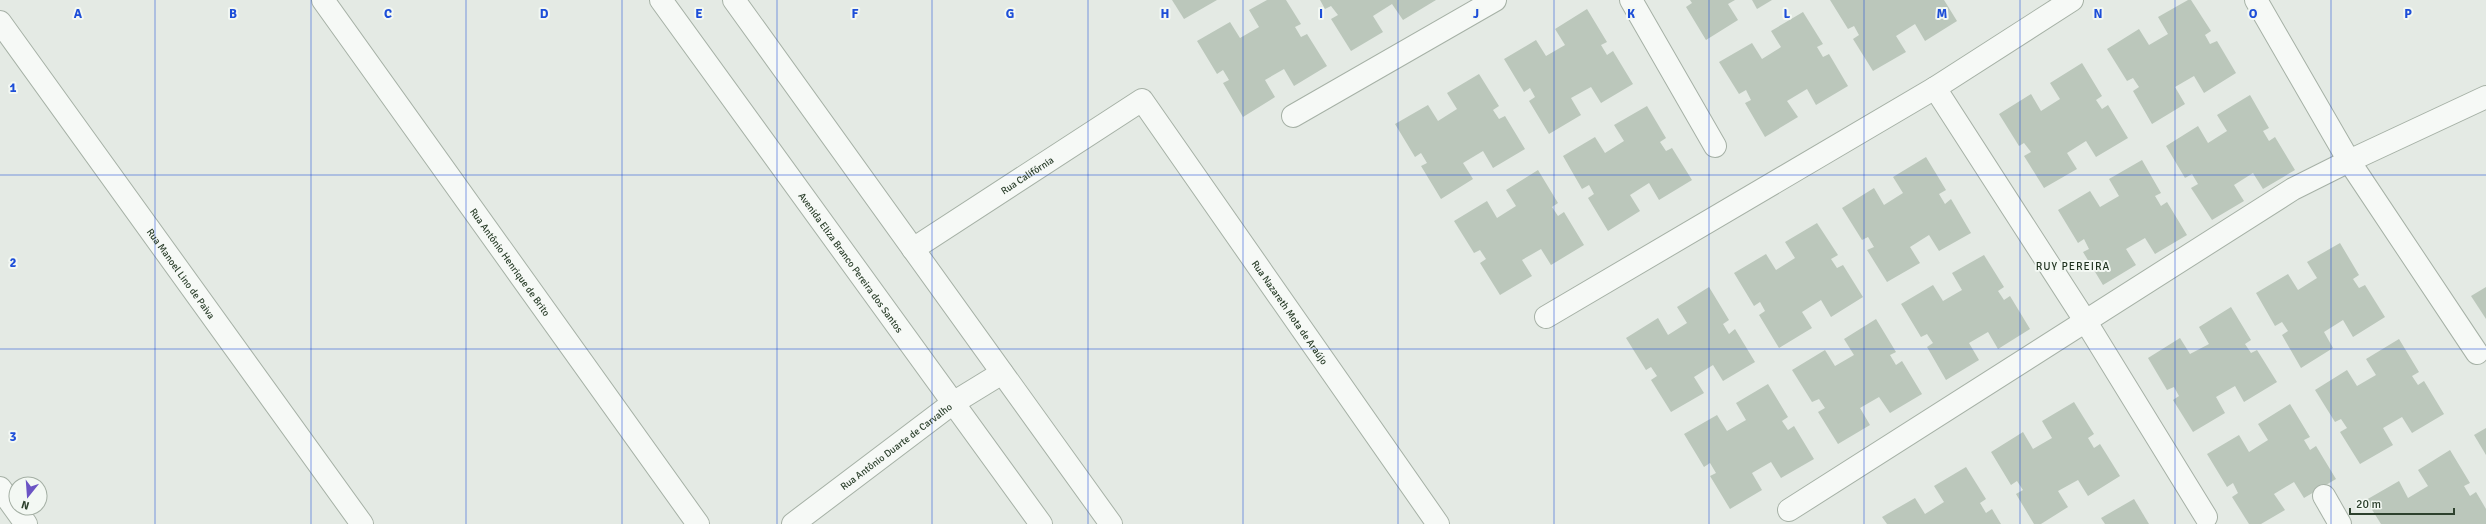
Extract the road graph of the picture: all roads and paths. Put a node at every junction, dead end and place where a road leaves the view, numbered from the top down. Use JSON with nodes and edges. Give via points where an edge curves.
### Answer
{"nodes":[{"id":1,"x":323,"y":0,"type":"edge"},
{"id":2,"x":661,"y":0,"type":"edge"},
{"id":3,"x":734,"y":0,"type":"edge"},
{"id":4,"x":1495,"y":0,"type":"edge"},
{"id":5,"x":1632,"y":0,"type":"edge"},
{"id":6,"x":2072,"y":0,"type":"edge"},
{"id":7,"x":2256,"y":0,"type":"edge"},
{"id":8,"x":0,"y":22,"type":"edge"},
{"id":9,"x":1935,"y":88,"type":"junction"},
{"id":10,"x":2486,"y":97,"type":"edge"},
{"id":11,"x":1142,"y":100,"type":"joint"},
{"id":12,"x":1293,"y":116,"type":"dead end"},
{"id":13,"x":1715,"y":146,"type":"dead end"},
{"id":14,"x":2349,"y":161,"type":"junction"},
{"id":15,"x":913,"y":250,"type":"junction"},
{"id":16,"x":1546,"y":317,"type":"dead end"},
{"id":17,"x":2086,"y":322,"type":"junction"},
{"id":18,"x":2476,"y":353,"type":"dead end"},
{"id":19,"x":1002,"y":373,"type":"junction"},
{"id":20,"x":953,"y":403,"type":"junction"},
{"id":21,"x":0,"y":488,"type":"edge"},
{"id":22,"x":2324,"y":496,"type":"dead end"},
{"id":23,"x":1789,"y":510,"type":"dead end"},
{"id":24,"x":2206,"y":517,"type":"dead end"},
{"id":25,"x":26,"y":524,"type":"edge"},
{"id":26,"x":362,"y":524,"type":"edge"},
{"id":27,"x":698,"y":524,"type":"edge"},
{"id":28,"x":792,"y":524,"type":"edge"},
{"id":29,"x":1041,"y":524,"type":"edge"},
{"id":30,"x":1111,"y":524,"type":"edge"},
{"id":31,"x":1438,"y":524,"type":"edge"},
{"id":32,"x":2340,"y":524,"type":"edge"}],
"edges":[{"from":1,"to":27,"type":"street","name":"Rua Antônio Henrique de Brito"},
{"from":2,"to":20,"type":"street","name":"Avenida Eliza Branco Pereira dos Santos"},
{"from":3,"to":15,"type":"street"},
{"from":4,"to":12,"type":"street"},
{"from":5,"to":13,"type":"street"},
{"from":6,"to":9,"type":"street"},
{"from":7,"to":14,"type":"street"},
{"from":8,"to":26,"type":"street","name":"Rua Manoel Lino de Paiva"},
{"from":9,"to":16,"type":"street"},
{"from":9,"to":17,"type":"street"},
{"from":10,"to":14,"type":"street"},
{"from":11,"to":15,"type":"street","name":"Rua Califórnia"},
{"from":11,"to":31,"type":"street","name":"Rua Nazareth Mota de Araújo"},
{"from":14,"to":17,"type":"street","via":[[2293,189]]},
{"from":14,"to":18,"type":"street"},
{"from":15,"to":19,"type":"street"},
{"from":17,"to":23,"type":"street"},
{"from":17,"to":24,"type":"street"},
{"from":19,"to":20,"type":"street","name":"Rua Antônio Duarte de Carvalho"},
{"from":19,"to":30,"type":"street"},
{"from":20,"to":28,"type":"street","name":"Rua Antônio Duarte de Carvalho"},
{"from":20,"to":29,"type":"street","name":"Avenida Eliza Branco Pereira dos Santos"},
{"from":21,"to":25,"type":"street"},
{"from":22,"to":32,"type":"street"}]}
